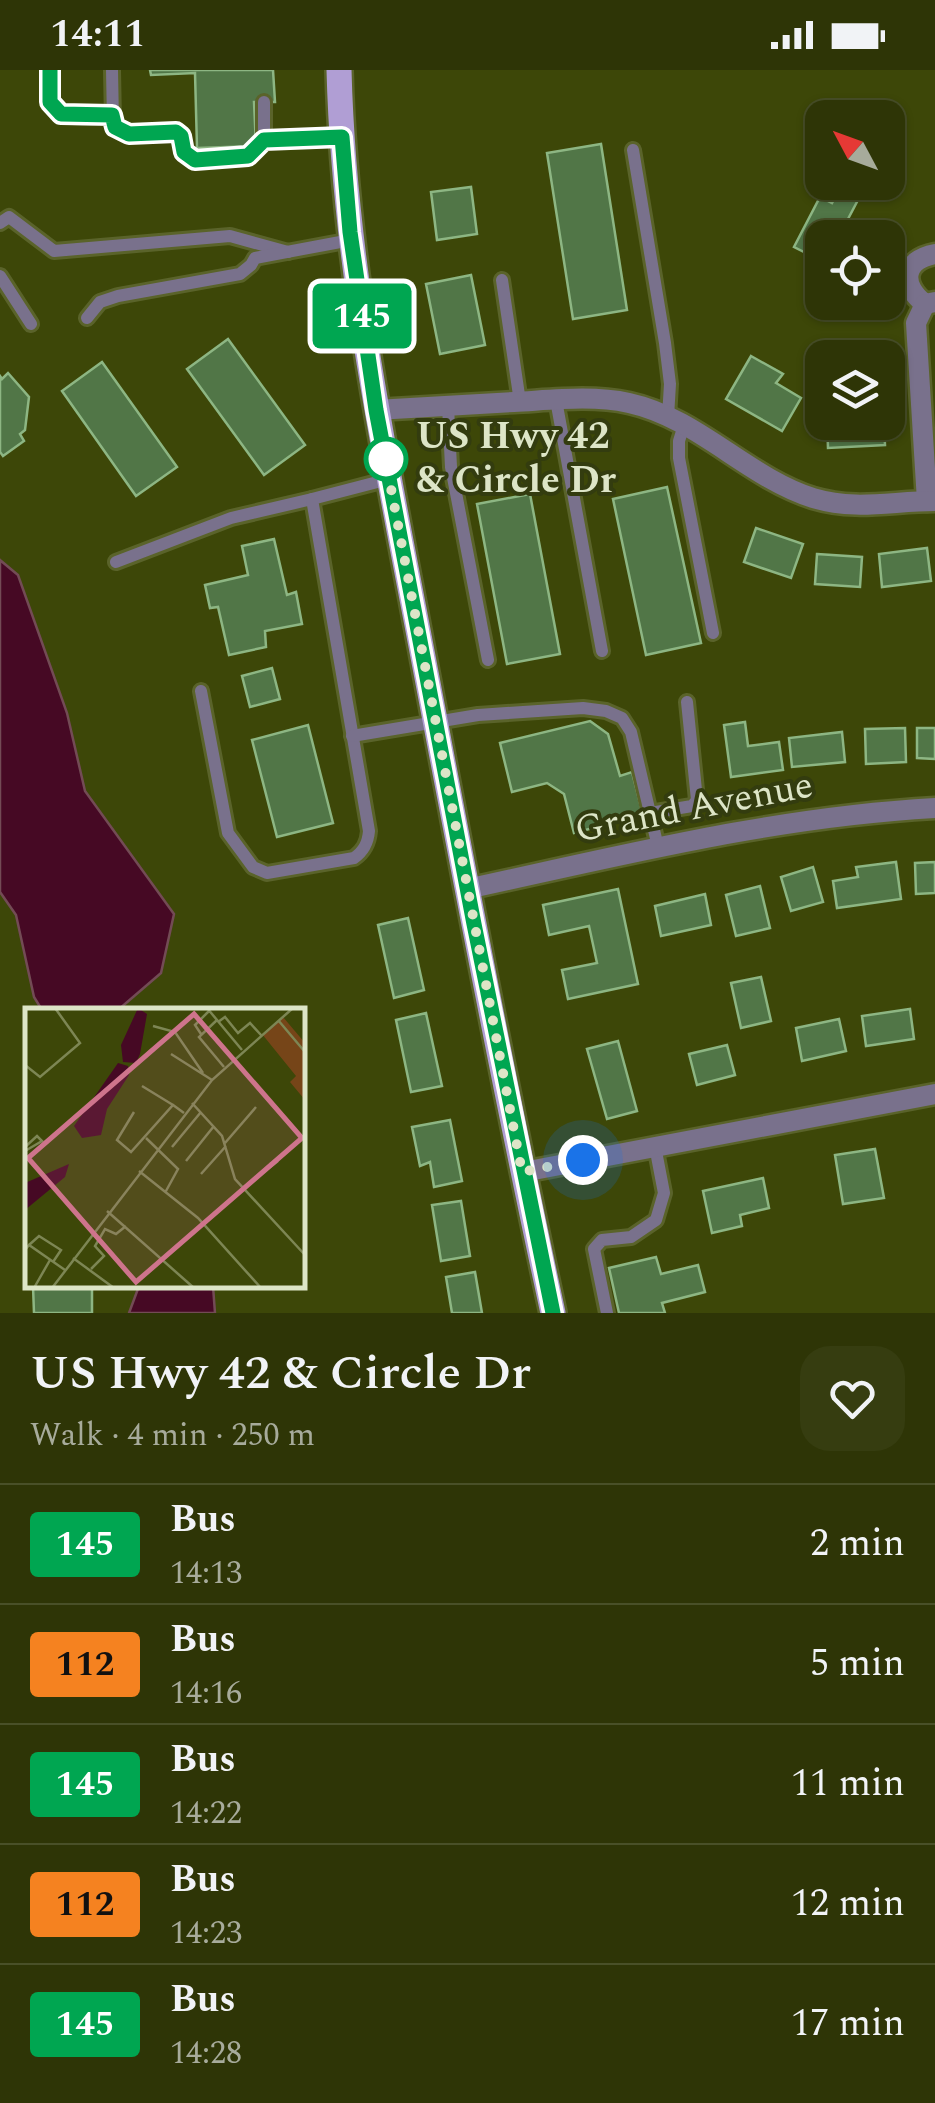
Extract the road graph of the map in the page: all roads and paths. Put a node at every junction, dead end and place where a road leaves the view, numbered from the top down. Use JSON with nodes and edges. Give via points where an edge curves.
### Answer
{"nodes":[{"id":1,"x":50,"y":70,"type":"edge"},
{"id":2,"x":112,"y":70,"type":"edge"},
{"id":3,"x":338,"y":70,"type":"edge"},
{"id":4,"x":264,"y":102,"type":"dead end"},
{"id":5,"x":112,"y":115,"type":"junction"},
{"id":6,"x":342,"y":137,"type":"junction"},
{"id":7,"x":264,"y":140,"type":"junction"},
{"id":8,"x":633,"y":150,"type":"dead end"},
{"id":9,"x":0,"y":223,"type":"edge"},
{"id":10,"x":351,"y":240,"type":"junction"},
{"id":11,"x":288,"y":252,"type":"junction"},
{"id":12,"x":935,"y":254,"type":"edge"},
{"id":13,"x":0,"y":276,"type":"edge"},
{"id":14,"x":502,"y":280,"type":"dead end"},
{"id":15,"x":930,"y":303,"type":"edge"},
{"id":16,"x":87,"y":318,"type":"dead end"},
{"id":17,"x":31,"y":324,"type":"dead end"},
{"id":18,"x":556,"y":400,"type":"junction"},
{"id":19,"x":520,"y":402,"type":"junction"},
{"id":20,"x":448,"y":406,"type":"junction"},
{"id":21,"x":376,"y":410,"type":"junction"},
{"id":22,"x":676,"y":421,"type":"junction"},
{"id":23,"x":389,"y":479,"type":"junction"},
{"id":24,"x":312,"y":499,"type":"junction"},
{"id":25,"x":931,"y":501,"type":"edge"},
{"id":26,"x":116,"y":562,"type":"dead end"},
{"id":27,"x":714,"y":633,"type":"dead end"},
{"id":28,"x":602,"y":651,"type":"dead end"},
{"id":29,"x":488,"y":660,"type":"dead end"},
{"id":30,"x":201,"y":691,"type":"dead end"},
{"id":31,"x":687,"y":702,"type":"dead end"},
{"id":32,"x":435,"y":722,"type":"junction"},
{"id":33,"x":352,"y":736,"type":"junction"},
{"id":34,"x":935,"y":808,"type":"edge"},
{"id":35,"x":650,"y":813,"type":"junction"},
{"id":36,"x":658,"y":848,"type":"junction"},
{"id":37,"x":467,"y":889,"type":"junction"},
{"id":38,"x":935,"y":1094,"type":"edge"},
{"id":39,"x":655,"y":1146,"type":"junction"},
{"id":40,"x":522,"y":1172,"type":"junction"},
{"id":41,"x":553,"y":1313,"type":"edge"},
{"id":42,"x":607,"y":1313,"type":"edge"}],
"edges":[{"from":1,"to":5,"type":"lane","via":[[56,111]]},
{"from":2,"to":5,"type":"lane"},
{"from":3,"to":6,"type":"main road"},
{"from":4,"to":7,"type":"lane"},
{"from":5,"to":7,"type":"lane","via":[[124,133],[176,132],[195,160],[248,156]]},
{"from":6,"to":7,"type":"lane"},
{"from":6,"to":10,"type":"main road"},
{"from":8,"to":22,"type":"lane"},
{"from":9,"to":11,"type":"lane","via":[[8,217],[54,250],[230,236]]},
{"from":10,"to":11,"type":"lane"},
{"from":10,"to":21,"type":"main road"},
{"from":11,"to":16,"type":"lane","via":[[255,258],[240,274],[118,296],[100,302]]},
{"from":12,"to":15,"type":"street","via":[[908,272],[915,296]]},
{"from":13,"to":17,"type":"lane"},
{"from":14,"to":19,"type":"lane"},
{"from":15,"to":25,"type":"street","via":[[916,323]]},
{"from":18,"to":19,"type":"street"},
{"from":18,"to":22,"type":"street","via":[[631,403]]},
{"from":18,"to":28,"type":"lane"},
{"from":19,"to":20,"type":"street"},
{"from":20,"to":21,"type":"street"},
{"from":20,"to":29,"type":"lane","via":[[451,467]]},
{"from":21,"to":23,"type":"main road"},
{"from":22,"to":25,"type":"street","via":[[765,477],[814,498],[858,506]]},
{"from":22,"to":27,"type":"lane"},
{"from":23,"to":24,"type":"lane"},
{"from":23,"to":32,"type":"main road"},
{"from":24,"to":26,"type":"lane","via":[[230,518]]},
{"from":24,"to":33,"type":"lane"},
{"from":30,"to":33,"type":"lane","via":[[228,833],[259,871],[354,858],[366,846]]},
{"from":31,"to":35,"type":"lane","via":[[698,800]]},
{"from":32,"to":33,"type":"lane"},
{"from":32,"to":35,"type":"lane","via":[[606,711],[631,732]]},
{"from":32,"to":37,"type":"main road"},
{"from":34,"to":36,"type":"street","name":"Grand Avenue","via":[[805,820]]},
{"from":35,"to":36,"type":"lane"},
{"from":36,"to":37,"type":"street","name":"Grand Avenue"},
{"from":37,"to":40,"type":"main road"},
{"from":38,"to":39,"type":"street"},
{"from":39,"to":40,"type":"street"},
{"from":39,"to":42,"type":"lane","via":[[664,1192],[656,1220],[631,1238],[602,1240],[594,1249]]},
{"from":40,"to":41,"type":"main road"}]}
